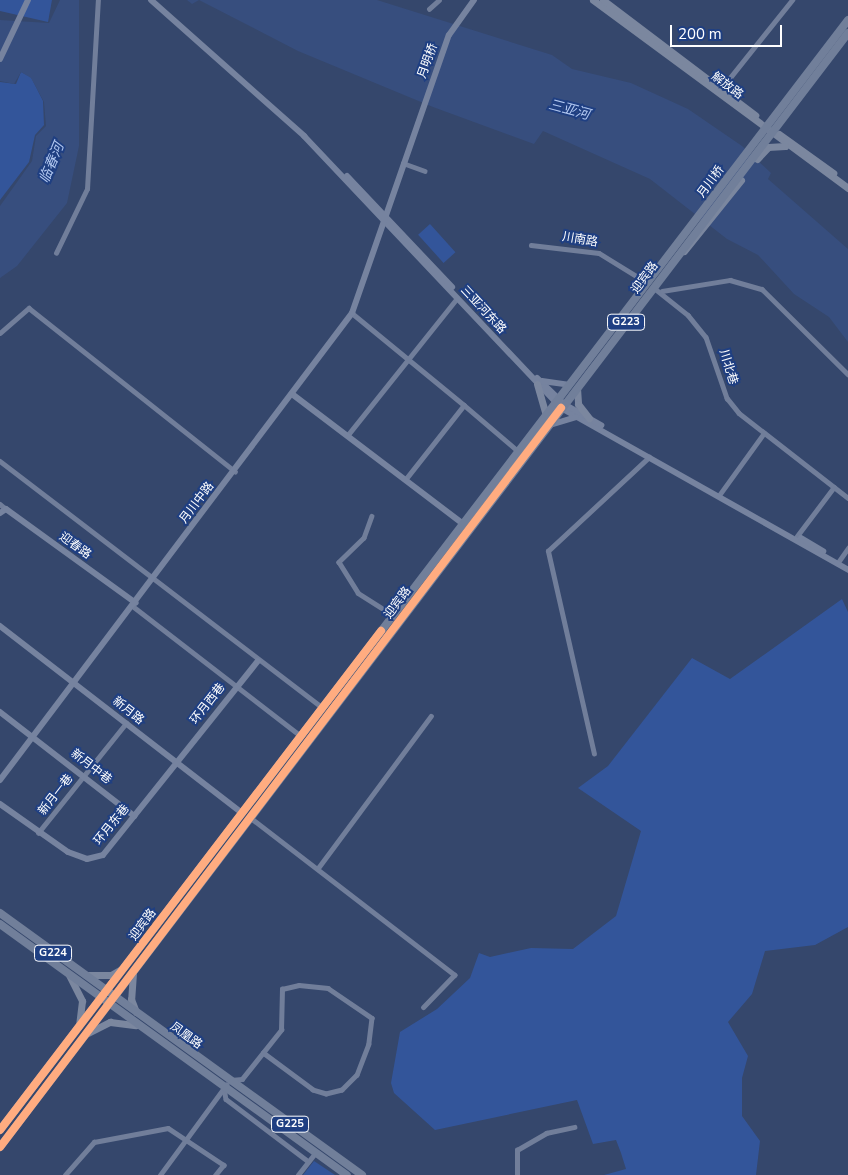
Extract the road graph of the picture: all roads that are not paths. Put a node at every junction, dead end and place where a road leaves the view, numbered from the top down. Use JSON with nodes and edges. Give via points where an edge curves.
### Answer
{"nodes":[{"id":1,"x":23,"y":0,"type":"edge"},
{"id":2,"x":28,"y":0,"type":"edge"},
{"id":3,"x":98,"y":0,"type":"edge"},
{"id":4,"x":151,"y":0,"type":"edge"},
{"id":5,"x":158,"y":0,"type":"edge"},
{"id":6,"x":438,"y":0,"type":"edge"},
{"id":7,"x":593,"y":0,"type":"edge"},
{"id":8,"x":603,"y":0,"type":"edge"},
{"id":9,"x":792,"y":0,"type":"edge"},
{"id":10,"x":470,"y":4,"type":"edge"},
{"id":11,"x":429,"y":9,"type":"dead end"},
{"id":12,"x":848,"y":20,"type":"edge"},
{"id":13,"x":848,"y":33,"type":"edge"},
{"id":14,"x":0,"y":49,"type":"edge"},
{"id":15,"x":0,"y":59,"type":"edge"},
{"id":16,"x":721,"y":89,"type":"junction"},
{"id":17,"x":769,"y":129,"type":"junction"},
{"id":18,"x":786,"y":146,"type":"junction"},
{"id":19,"x":757,"y":149,"type":"junction"},
{"id":20,"x":403,"y":162,"type":"junction"},
{"id":21,"x":425,"y":171,"type":"dead end"},
{"id":22,"x":848,"y":183,"type":"edge"},
{"id":23,"x":848,"y":188,"type":"edge"},
{"id":24,"x":384,"y":215,"type":"junction"},
{"id":25,"x":383,"y":222,"type":"junction"},
{"id":26,"x":691,"y":236,"type":"junction"},
{"id":27,"x":530,"y":245,"type":"dead end"},
{"id":28,"x":56,"y":253,"type":"dead end"},
{"id":29,"x":650,"y":285,"type":"junction"},
{"id":30,"x":662,"y":291,"type":"junction"},
{"id":31,"x":457,"y":298,"type":"junction"},
{"id":32,"x":352,"y":313,"type":"junction"},
{"id":33,"x":0,"y":333,"type":"edge"},
{"id":34,"x":407,"y":360,"type":"junction"},
{"id":35,"x":848,"y":374,"type":"edge"},
{"id":36,"x":537,"y":382,"type":"junction"},
{"id":37,"x":573,"y":385,"type":"junction"},
{"id":38,"x":292,"y":394,"type":"junction"},
{"id":39,"x":560,"y":404,"type":"junction"},
{"id":40,"x":464,"y":405,"type":"junction"},
{"id":41,"x":546,"y":416,"type":"junction"},
{"id":42,"x":578,"y":418,"type":"junction"},
{"id":43,"x":589,"y":418,"type":"junction"},
{"id":44,"x":545,"y":428,"type":"junction"},
{"id":45,"x":764,"y":433,"type":"junction"},
{"id":46,"x":347,"y":436,"type":"junction"},
{"id":47,"x":518,"y":451,"type":"junction"},
{"id":48,"x":649,"y":457,"type":"junction"},
{"id":49,"x":0,"y":462,"type":"edge"},
{"id":50,"x":235,"y":471,"type":"junction"},
{"id":51,"x":405,"y":480,"type":"junction"},
{"id":52,"x":834,"y":487,"type":"junction"},
{"id":53,"x":720,"y":494,"type":"junction"},
{"id":54,"x":848,"y":498,"type":"edge"},
{"id":55,"x":0,"y":504,"type":"edge"},
{"id":56,"x":3,"y":511,"type":"edge"},
{"id":57,"x":372,"y":516,"type":"dead end"},
{"id":58,"x":463,"y":524,"type":"junction"},
{"id":59,"x":797,"y":536,"type":"junction"},
{"id":60,"x":848,"y":548,"type":"edge"},
{"id":61,"x":839,"y":560,"type":"junction"},
{"id":62,"x":848,"y":566,"type":"edge"},
{"id":63,"x":848,"y":570,"type":"edge"},
{"id":64,"x":153,"y":580,"type":"junction"},
{"id":65,"x":135,"y":605,"type":"junction"},
{"id":66,"x":393,"y":615,"type":"junction"},
{"id":67,"x":0,"y":626,"type":"edge"},
{"id":68,"x":258,"y":661,"type":"junction"},
{"id":69,"x":74,"y":684,"type":"junction"},
{"id":70,"x":237,"y":686,"type":"junction"},
{"id":71,"x":322,"y":708,"type":"junction"},
{"id":72,"x":0,"y":712,"type":"edge"},
{"id":73,"x":431,"y":716,"type":"dead end"},
{"id":74,"x":126,"y":723,"type":"junction"},
{"id":75,"x":301,"y":736,"type":"junction"},
{"id":76,"x":33,"y":737,"type":"junction"},
{"id":77,"x":594,"y":754,"type":"dead end"},
{"id":78,"x":177,"y":762,"type":"junction"},
{"id":79,"x":84,"y":776,"type":"junction"},
{"id":80,"x":0,"y":780,"type":"edge"},
{"id":81,"x":0,"y":804,"type":"edge"},
{"id":82,"x":242,"y":813,"type":"junction"},
{"id":83,"x":134,"y":816,"type":"junction"},
{"id":84,"x":251,"y":818,"type":"junction"},
{"id":85,"x":38,"y":833,"type":"junction"},
{"id":86,"x":318,"y":868,"type":"junction"},
{"id":87,"x":0,"y":913,"type":"edge"},
{"id":88,"x":0,"y":924,"type":"edge"},
{"id":89,"x":125,"y":966,"type":"junction"},
{"id":90,"x":78,"y":972,"type":"junction"},
{"id":91,"x":133,"y":973,"type":"junction"},
{"id":92,"x":69,"y":975,"type":"junction"},
{"id":93,"x":103,"y":996,"type":"junction"},
{"id":94,"x":111,"y":1002,"type":"junction"},
{"id":95,"x":424,"y":1007,"type":"dead end"},
{"id":96,"x":138,"y":1022,"type":"junction"},
{"id":97,"x":78,"y":1028,"type":"junction"},
{"id":98,"x":86,"y":1035,"type":"junction"},
{"id":99,"x":263,"y":1053,"type":"junction"},
{"id":100,"x":229,"y":1080,"type":"junction"},
{"id":101,"x":224,"y":1088,"type":"junction"},
{"id":102,"x":574,"y":1127,"type":"dead end"},
{"id":103,"x":0,"y":1130,"type":"edge"},
{"id":104,"x":187,"y":1139,"type":"junction"},
{"id":105,"x":0,"y":1146,"type":"edge"},
{"id":106,"x":314,"y":1153,"type":"junction"},
{"id":107,"x":308,"y":1161,"type":"junction"},
{"id":108,"x":65,"y":1175,"type":"edge"},
{"id":109,"x":160,"y":1175,"type":"edge"},
{"id":110,"x":216,"y":1175,"type":"edge"},
{"id":111,"x":298,"y":1175,"type":"edge"},
{"id":112,"x":347,"y":1175,"type":"edge"},
{"id":113,"x":362,"y":1175,"type":"edge"},
{"id":114,"x":517,"y":1175,"type":"edge"}],
"edges":[{"from":1,"to":14,"type":"street"},
{"from":2,"to":15,"type":"street"},
{"from":3,"to":28,"type":"street","via":[[87,189]]},
{"from":4,"to":25,"type":"street","name":"三亚河东路","via":[[268,102]]},
{"from":5,"to":24,"type":"street","name":"三亚河东路","via":[[264,93]]},
{"from":6,"to":11,"type":"street"},
{"from":7,"to":17,"type":"main road","name":"解放路"},
{"from":8,"to":16,"type":"main road","name":"解放路"},
{"from":9,"to":16,"type":"street"},
{"from":10,"to":20,"type":"street","name":"月明桥","via":[[449,35]]},
{"from":12,"to":17,"type":"highway","number":"G223"},
{"from":13,"to":17,"type":"highway","number":"G223"},
{"from":16,"to":17,"type":"main road","name":"解放路"},
{"from":17,"to":18,"type":"main road","name":"解放路"},
{"from":17,"to":19,"type":"highway","number":"G223"},
{"from":17,"to":22,"type":"main road","name":"解放路"},
{"from":18,"to":19,"type":"main road"},
{"from":18,"to":23,"type":"main road","name":"解放路"},
{"from":19,"to":26,"type":"highway","name":"月川桥","number":"G223"},
{"from":20,"to":21,"type":"street"},
{"from":20,"to":24,"type":"street","name":"月川中路"},
{"from":24,"to":25,"type":"street","name":"月川中路"},
{"from":24,"to":36,"type":"street","name":"三亚河东路"},
{"from":25,"to":31,"type":"street","name":"三亚河东路"},
{"from":25,"to":32,"type":"street","name":"月川中路"},
{"from":26,"to":29,"type":"highway","name":"迎宾路","number":"G223"},
{"from":26,"to":29,"type":"highway","name":"迎宾路","number":"G223"},
{"from":27,"to":29,"type":"street","name":"川南路","via":[[600,253]]},
{"from":29,"to":30,"type":"street","name":"川北巷"},
{"from":29,"to":37,"type":"highway","name":"迎宾路","number":"G223"},
{"from":30,"to":35,"type":"street","via":[[730,280],[762,289]]},
{"from":30,"to":45,"type":"street","name":"川北巷","via":[[688,315],[712,346],[727,398]]},
{"from":31,"to":34,"type":"street"},
{"from":31,"to":36,"type":"street","name":"三亚河东路"},
{"from":32,"to":34,"type":"street"},
{"from":32,"to":38,"type":"street","name":"月川中路"},
{"from":33,"to":50,"type":"street","via":[[29,308]]},
{"from":34,"to":40,"type":"street"},
{"from":34,"to":46,"type":"street"},
{"from":36,"to":37,"type":"street","via":[[554,386]]},
{"from":36,"to":39,"type":"street","name":"三亚河东路"},
{"from":36,"to":41,"type":"main road"},
{"from":37,"to":39,"type":"highway","name":"迎宾路","number":"G223"},
{"from":37,"to":43,"type":"main road","via":[[578,404]]},
{"from":38,"to":46,"type":"street"},
{"from":38,"to":50,"type":"street","name":"月川中路"},
{"from":39,"to":41,"type":"highway","name":"迎宾路","number":"G223"},
{"from":39,"to":42,"type":"street","name":"三亚河东路"},
{"from":39,"to":43,"type":"street","name":"三亚河东路"},
{"from":39,"to":44,"type":"highway","name":"迎宾路","number":"G223"},
{"from":40,"to":47,"type":"street"},
{"from":40,"to":51,"type":"street"},
{"from":41,"to":47,"type":"highway","name":"迎宾路","number":"G223"},
{"from":42,"to":44,"type":"street","via":[[562,419]]},
{"from":42,"to":48,"type":"street","name":"三亚河东路"},
{"from":43,"to":53,"type":"street","name":"三亚河东路"},
{"from":44,"to":84,"type":"highway","name":"迎宾路","number":"G223"},
{"from":45,"to":52,"type":"street","name":"川北巷"},
{"from":45,"to":53,"type":"street"},
{"from":46,"to":51,"type":"street"},
{"from":47,"to":58,"type":"highway","name":"迎宾路","number":"G223"},
{"from":48,"to":63,"type":"street","name":"三亚河东路"},
{"from":48,"to":77,"type":"street","via":[[548,551]]},
{"from":49,"to":64,"type":"street"},
{"from":50,"to":64,"type":"street","name":"月川中路"},
{"from":51,"to":58,"type":"street"},
{"from":52,"to":54,"type":"street","name":"川北巷"},
{"from":52,"to":59,"type":"street"},
{"from":53,"to":59,"type":"street","name":"三亚河东路"},
{"from":55,"to":56,"type":"street"},
{"from":56,"to":65,"type":"street","name":"迎春路"},
{"from":57,"to":66,"type":"street","via":[[364,538],[338,562],[358,594]]},
{"from":58,"to":66,"type":"highway","name":"迎宾路","number":"G223"},
{"from":59,"to":61,"type":"street","name":"三亚河东路"},
{"from":60,"to":61,"type":"street"},
{"from":61,"to":62,"type":"street","name":"三亚河东路"},
{"from":64,"to":65,"type":"street","name":"月川中路"},
{"from":64,"to":68,"type":"street"},
{"from":65,"to":69,"type":"street","name":"月川中路"},
{"from":65,"to":70,"type":"street"},
{"from":66,"to":71,"type":"highway","name":"迎宾路","number":"G223"},
{"from":67,"to":69,"type":"street","name":"新月路"},
{"from":68,"to":70,"type":"street","name":"环月西巷"},
{"from":68,"to":71,"type":"street"},
{"from":69,"to":74,"type":"street","name":"新月路"},
{"from":69,"to":76,"type":"street","name":"月川中路"},
{"from":70,"to":75,"type":"street"},
{"from":70,"to":78,"type":"street","name":"环月西巷"},
{"from":71,"to":75,"type":"highway","name":"迎宾路","number":"G223"},
{"from":72,"to":76,"type":"street","name":"新月中巷"},
{"from":73,"to":86,"type":"street"},
{"from":74,"to":78,"type":"street","name":"新月路"},
{"from":74,"to":79,"type":"street","name":"新月一巷"},
{"from":75,"to":82,"type":"highway","name":"迎宾路","number":"G223"},
{"from":76,"to":79,"type":"street","name":"新月中巷"},
{"from":76,"to":80,"type":"street","name":"月川中路"},
{"from":78,"to":82,"type":"street","name":"新月路"},
{"from":78,"to":83,"type":"street","name":"环月东巷"},
{"from":79,"to":83,"type":"street","name":"新月中巷"},
{"from":79,"to":85,"type":"street","name":"新月一巷"},
{"from":81,"to":85,"type":"street","name":"环月东巷"},
{"from":82,"to":89,"type":"highway","name":"迎宾路","number":"G223"},
{"from":83,"to":85,"type":"street","name":"环月东巷","via":[[103,855],[91,859],[68,852]]},
{"from":84,"to":86,"type":"street"},
{"from":84,"to":91,"type":"highway","name":"迎宾路","number":"G223"},
{"from":86,"to":95,"type":"street","via":[[455,975]]},
{"from":87,"to":90,"type":"highway","name":"凤凰路","number":"G224"},
{"from":88,"to":92,"type":"highway","name":"凤凰路","number":"G224"},
{"from":89,"to":90,"type":"main road","via":[[100,976]]},
{"from":89,"to":93,"type":"highway","name":"迎宾路","number":"G223"},
{"from":90,"to":93,"type":"highway","name":"凤凰路","number":"G224"},
{"from":91,"to":94,"type":"highway","name":"迎宾路","number":"G223"},
{"from":91,"to":96,"type":"main road","via":[[131,999]]},
{"from":92,"to":93,"type":"highway","name":"凤凰路","number":"G224"},
{"from":92,"to":97,"type":"main road","via":[[82,1001]]},
{"from":93,"to":94,"type":"highway","name":"凤凰路","number":"G224"},
{"from":93,"to":97,"type":"highway","name":"迎宾路","number":"G223"},
{"from":94,"to":96,"type":"highway","name":"凤凰路","number":"G225"},
{"from":94,"to":98,"type":"highway","name":"迎宾路","number":"G223"},
{"from":96,"to":98,"type":"main road","via":[[110,1022]]},
{"from":96,"to":100,"type":"highway","name":"凤凰路","number":"G225"},
{"from":96,"to":101,"type":"highway","name":"凤凰路","number":"G225"},
{"from":97,"to":103,"type":"highway","name":"迎宾路","number":"G223"},
{"from":98,"to":105,"type":"highway","name":"迎宾路","number":"G223"},
{"from":99,"to":99,"type":"street","via":[[313,1090],[326,1094],[342,1090],[357,1075],[369,1044],[372,1018],[328,988],[299,984],[282,988],[281,1030]]},
{"from":99,"to":100,"type":"street","via":[[242,1078]]},
{"from":100,"to":101,"type":"street"},
{"from":100,"to":113,"type":"highway","name":"凤凰路","number":"G225"},
{"from":101,"to":104,"type":"street"},
{"from":101,"to":106,"type":"highway","name":"凤凰路","number":"G225"},
{"from":101,"to":107,"type":"street","via":[[226,1098]]},
{"from":102,"to":114,"type":"street","via":[[546,1133],[517,1150]]},
{"from":104,"to":108,"type":"street","via":[[168,1128],[94,1142]]},
{"from":104,"to":109,"type":"street"},
{"from":104,"to":110,"type":"street","via":[[224,1165]]},
{"from":106,"to":107,"type":"street"},
{"from":106,"to":112,"type":"highway","name":"凤凰路","number":"G225"},
{"from":107,"to":111,"type":"street"}]}
